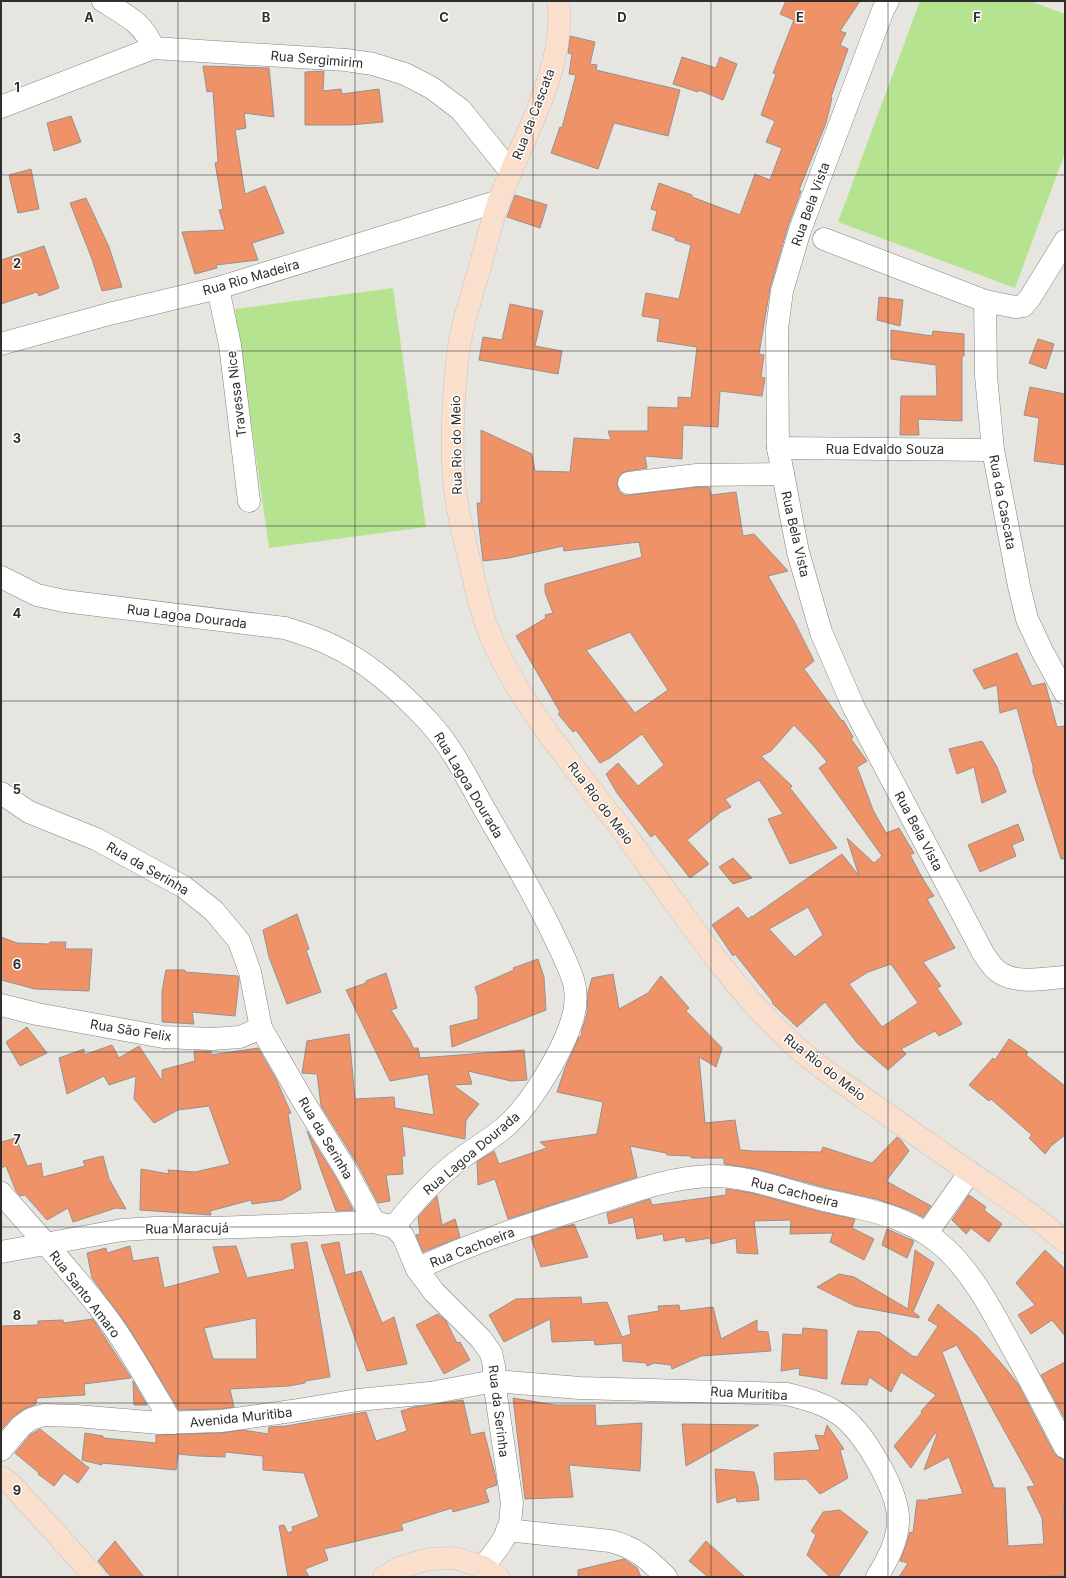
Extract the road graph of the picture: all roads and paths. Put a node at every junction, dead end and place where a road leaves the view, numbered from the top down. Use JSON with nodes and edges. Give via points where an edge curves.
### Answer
{"nodes":[{"id":1,"x":102,"y":1,"type":"edge"},
{"id":2,"x":558,"y":1,"type":"edge"},
{"id":3,"x":888,"y":1,"type":"edge"},
{"id":4,"x":153,"y":48,"type":"junction"},
{"id":5,"x":1,"y":107,"type":"edge"},
{"id":6,"x":511,"y":172,"type":"junction"},
{"id":7,"x":499,"y":201,"type":"junction"},
{"id":8,"x":824,"y":239,"type":"dead end"},
{"id":9,"x":1065,"y":241,"type":"edge"},
{"id":10,"x":218,"y":288,"type":"junction"},
{"id":11,"x":984,"y":301,"type":"junction"},
{"id":12,"x":1,"y":344,"type":"edge"},
{"id":13,"x":778,"y":448,"type":"junction"},
{"id":14,"x":992,"y":450,"type":"junction"},
{"id":15,"x":783,"y":474,"type":"junction"},
{"id":16,"x":629,"y":484,"type":"dead end"},
{"id":17,"x":249,"y":501,"type":"dead end"},
{"id":18,"x":1,"y":577,"type":"edge"},
{"id":19,"x":1065,"y":693,"type":"edge"},
{"id":20,"x":1,"y":793,"type":"edge"},
{"id":21,"x":1065,"y":977,"type":"edge"},
{"id":22,"x":1,"y":1005,"type":"edge"},
{"id":23,"x":262,"y":1028,"type":"junction"},
{"id":24,"x":970,"y":1172,"type":"junction"},
{"id":25,"x":1,"y":1193,"type":"edge"},
{"id":26,"x":384,"y":1225,"type":"junction"},
{"id":27,"x":927,"y":1233,"type":"junction"},
{"id":28,"x":1065,"y":1242,"type":"edge"},
{"id":29,"x":46,"y":1244,"type":"junction"},
{"id":30,"x":1,"y":1252,"type":"edge"},
{"id":31,"x":417,"y":1269,"type":"junction"},
{"id":32,"x":494,"y":1381,"type":"junction"},
{"id":33,"x":172,"y":1423,"type":"junction"},
{"id":34,"x":1065,"y":1447,"type":"edge"},
{"id":35,"x":1,"y":1450,"type":"edge"},
{"id":36,"x":1,"y":1476,"type":"edge"},
{"id":37,"x":507,"y":1530,"type":"junction"},
{"id":38,"x":491,"y":1572,"type":"edge"},
{"id":39,"x":395,"y":1574,"type":"edge"},
{"id":40,"x":94,"y":1577,"type":"edge"},
{"id":41,"x":666,"y":1577,"type":"edge"},
{"id":42,"x":877,"y":1577,"type":"edge"}],
"edges":[{"from":1,"to":4,"type":"street","via":[[139,25]]},
{"from":2,"to":6,"type":"main road","name":"Rua da Cascata","via":[[558,36],[552,63],[542,99]]},
{"from":3,"to":13,"type":"street","name":"Rua Bela Vista","via":[[800,230],[782,290],[777,330]]},
{"from":4,"to":5,"type":"street"},
{"from":4,"to":6,"type":"street","name":"Rua Sergimirim","via":[[346,60],[373,64],[405,74],[432,88],[461,110]]},
{"from":6,"to":7,"type":"main road","name":"Rua da Cascata"},
{"from":7,"to":10,"type":"street","name":"Rua Rio Madeira"},
{"from":7,"to":24,"type":"main road","name":"Rua Rio do Meio","via":[[460,345],[453,402],[453,451],[456,496],[476,588],[489,633],[505,666],[537,718],[721,966],[754,1004],[808,1056]]},
{"from":8,"to":11,"type":"street"},
{"from":9,"to":11,"type":"street","via":[[1023,306],[1015,307]]},
{"from":10,"to":12,"type":"street","name":"Rua Rio Madeira","via":[[109,314]]},
{"from":10,"to":17,"type":"street","name":"Travessa Nice","via":[[230,345]]},
{"from":11,"to":14,"type":"street","name":"Rua da Cascata","via":[[986,376]]},
{"from":13,"to":14,"type":"street","name":"Rua Edvaldo Souza"},
{"from":13,"to":15,"type":"street","name":"Rua Bela Vista"},
{"from":14,"to":19,"type":"street","name":"Rua da Cascata","via":[[1027,619]]},
{"from":15,"to":16,"type":"street","via":[[697,475]]},
{"from":15,"to":21,"type":"street","name":"Rua Bela Vista","via":[[798,552],[821,632],[854,708],[983,953],[1001,974],[1019,979]]},
{"from":18,"to":26,"type":"street","name":"Rua Lagoa Dourada","via":[[37,595],[64,601],[285,628],[308,635],[335,646],[362,662],[399,693],[445,741],[545,918],[572,975],[576,997],[573,1019],[564,1042],[522,1110],[505,1127],[462,1158]]},
{"from":20,"to":23,"type":"street","name":"Rua da Serinha","via":[[29,812],[96,839],[177,883],[214,911],[239,941],[250,972]]},
{"from":22,"to":23,"type":"street","name":"Rua São Felix","via":[[163,1037],[240,1037]]},
{"from":23,"to":26,"type":"street","name":"Rua da Serinha","via":[[347,1172]]},
{"from":24,"to":27,"type":"street"},
{"from":24,"to":28,"type":"main road","name":"Rua Rio do Meio"},
{"from":25,"to":29,"type":"street","name":"Rua Santo Amaro"},
{"from":26,"to":29,"type":"street","name":"Rua Maracujá","via":[[148,1228],[122,1230]]},
{"from":26,"to":31,"type":"street","name":"Rua da Serinha","via":[[403,1236]]},
{"from":27,"to":31,"type":"street","name":"Rua Cachoeira","via":[[896,1218],[868,1209],[747,1180],[712,1176],[648,1186],[450,1253]]},
{"from":27,"to":34,"type":"street","name":"Rua Cachoeira","via":[[947,1250],[985,1298]]},
{"from":29,"to":30,"type":"street","name":"Rua Maracujá"},
{"from":29,"to":33,"type":"street","name":"Rua Santo Amaro","via":[[108,1320]]},
{"from":31,"to":32,"type":"street","name":"Rua da Serinha","via":[[434,1292],[491,1353]]},
{"from":32,"to":33,"type":"street","name":"Avenida Muritiba","via":[[430,1393],[358,1400],[221,1422]]},
{"from":32,"to":37,"type":"street","name":"Rua da Serinha","via":[[512,1503]]},
{"from":32,"to":42,"type":"street","name":"Rua Muritiba","via":[[580,1388],[787,1394],[818,1402],[843,1417],[861,1437],[893,1493],[898,1517],[895,1540]]},
{"from":33,"to":35,"type":"street","name":"Avenida Muritiba","via":[[44,1415],[21,1426]]},
{"from":36,"to":40,"type":"main road"},
{"from":37,"to":38,"type":"street","name":"Rua da Serinha"},
{"from":37,"to":41,"type":"street","via":[[621,1544],[632,1548]]},
{"from":38,"to":39,"type":"main road","via":[[455,1558],[430,1559]]}]}
